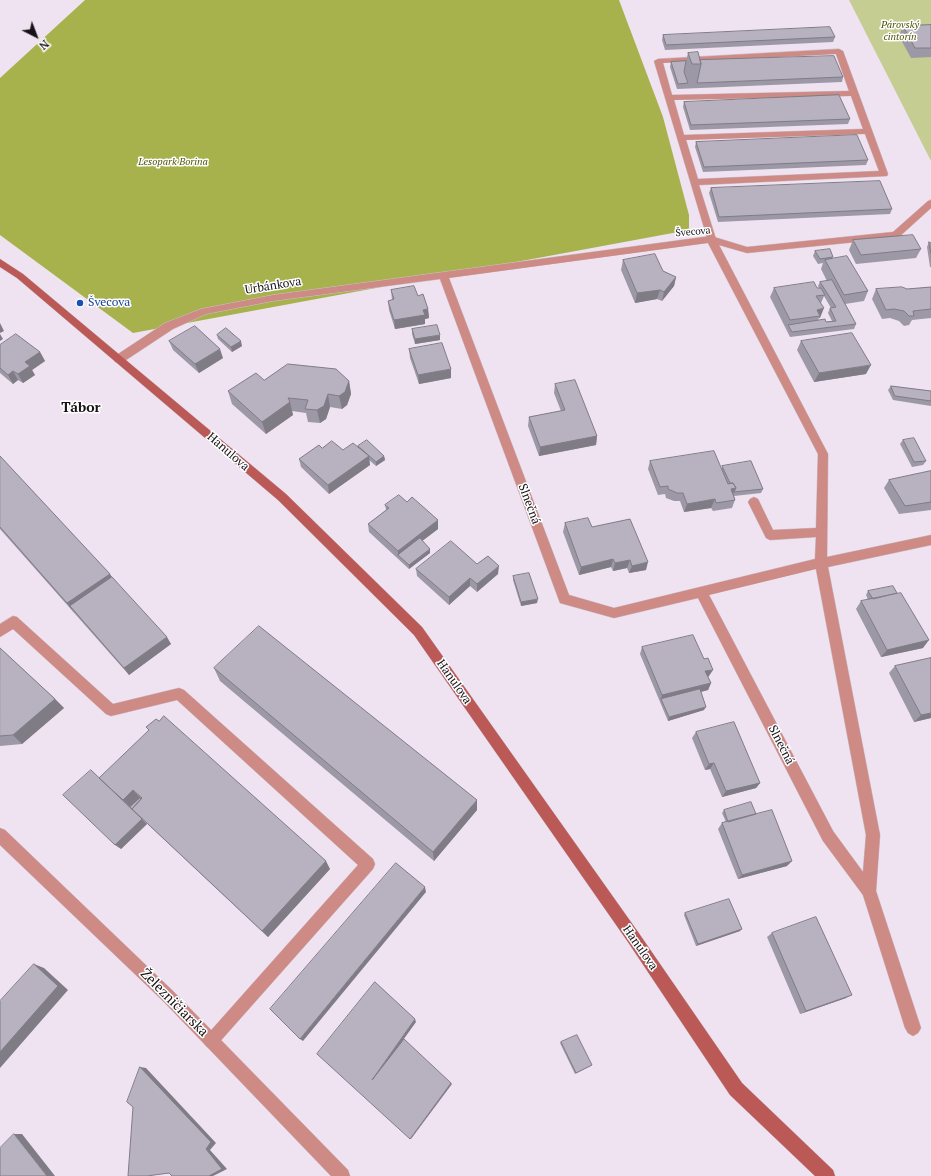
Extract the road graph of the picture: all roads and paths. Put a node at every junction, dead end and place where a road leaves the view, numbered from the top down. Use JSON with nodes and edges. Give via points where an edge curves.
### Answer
{"nodes":[{"id":1,"x":854,"y":93,"type":"junction"},
{"id":2,"x":669,"y":98,"type":"junction"},
{"id":3,"x":868,"y":131,"type":"junction"},
{"id":4,"x":681,"y":138,"type":"junction"},
{"id":5,"x":694,"y":182,"type":"junction"},
{"id":6,"x":931,"y":203,"type":"edge"},
{"id":7,"x":711,"y":239,"type":"junction"},
{"id":8,"x":0,"y":262,"type":"edge"},
{"id":9,"x":444,"y":276,"type":"junction"},
{"id":10,"x":119,"y":359,"type":"junction"},
{"id":11,"x":754,"y":502,"type":"dead end"},
{"id":12,"x":822,"y":532,"type":"junction"},
{"id":13,"x":931,"y":540,"type":"edge"},
{"id":14,"x":821,"y":563,"type":"junction"},
{"id":15,"x":702,"y":593,"type":"junction"},
{"id":16,"x":0,"y":632,"type":"edge"},
{"id":17,"x":0,"y":835,"type":"edge"},
{"id":18,"x":869,"y":891,"type":"junction"},
{"id":19,"x":913,"y":1028,"type":"dead end"},
{"id":20,"x":211,"y":1041,"type":"junction"},
{"id":21,"x":342,"y":1176,"type":"edge"},
{"id":22,"x":827,"y":1176,"type":"edge"}],
"edges":[{"from":1,"to":2,"type":"street"},
{"from":1,"to":2,"type":"street","name":"Slnečná","via":[[839,51],[658,61]]},
{"from":1,"to":3,"type":"street"},
{"from":2,"to":4,"type":"street","name":"Slnečná"},
{"from":3,"to":4,"type":"street"},
{"from":3,"to":5,"type":"street","via":[[884,174]]},
{"from":4,"to":5,"type":"street","name":"Slnečná"},
{"from":5,"to":7,"type":"street","name":"Slnečná"},
{"from":6,"to":7,"type":"street","name":"Švecova","via":[[896,235],[747,250]]},
{"from":7,"to":9,"type":"street","name":"Švecova"},
{"from":7,"to":12,"type":"street","name":"Slnečná","via":[[823,454]]},
{"from":8,"to":10,"type":"street","name":"Hanulova"},
{"from":9,"to":10,"type":"street","name":"Urbánkova","via":[[273,298],[204,311],[169,326]]},
{"from":9,"to":15,"type":"street","name":"Slnečná","via":[[564,600],[614,613]]},
{"from":10,"to":22,"type":"street","name":"Hanulova","via":[[282,497],[418,631],[736,1089]]},
{"from":11,"to":12,"type":"street","via":[[770,535]]},
{"from":12,"to":14,"type":"street","name":"Slnečná"},
{"from":13,"to":14,"type":"street","name":"Slnečná"},
{"from":14,"to":15,"type":"street","name":"Slnečná"},
{"from":14,"to":18,"type":"street","name":"Slnečná","via":[[873,835]]},
{"from":15,"to":18,"type":"street","name":"Slnečná","via":[[828,836]]},
{"from":16,"to":20,"type":"street","via":[[13,621],[111,710],[179,694],[368,864]]},
{"from":17,"to":20,"type":"street","name":"Železničiarska","via":[[169,997]]},
{"from":18,"to":19,"type":"street","name":"Slnečná"},
{"from":20,"to":21,"type":"street","name":"Železničiarska"}]}
